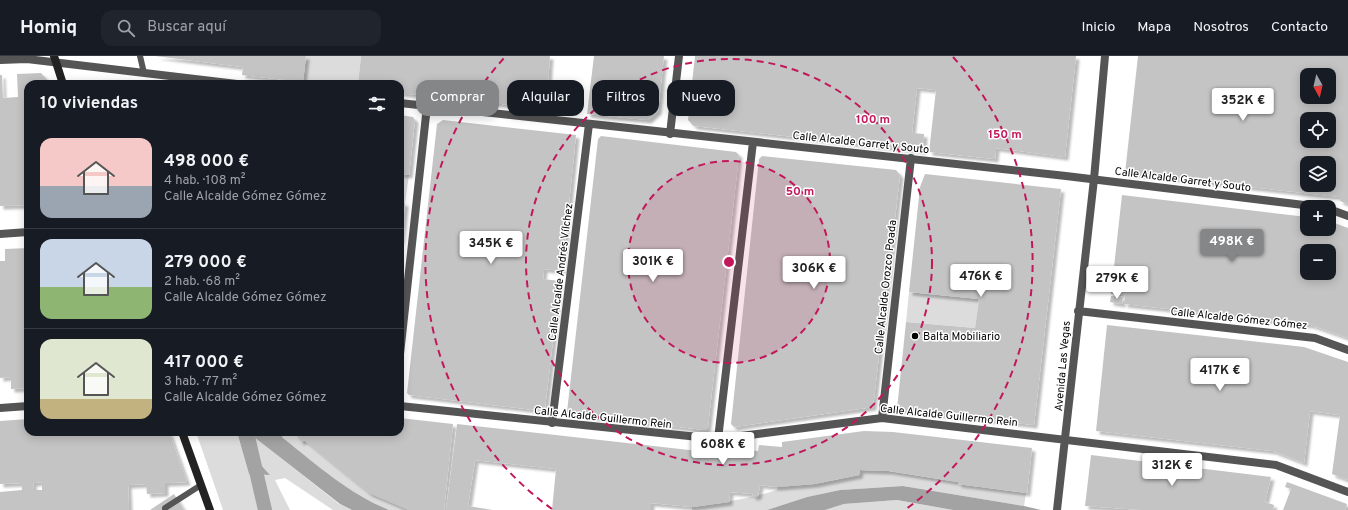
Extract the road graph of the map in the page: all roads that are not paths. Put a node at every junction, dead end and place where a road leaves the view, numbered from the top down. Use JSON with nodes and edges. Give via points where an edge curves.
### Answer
{"nodes":[{"id":1,"x":140,"y":56,"type":"edge"},
{"id":2,"x":678,"y":56,"type":"edge"},
{"id":3,"x":1105,"y":56,"type":"edge"},
{"id":4,"x":0,"y":60,"type":"edge"},
{"id":5,"x":55,"y":60,"type":"edge"},
{"id":6,"x":144,"y":73,"type":"junction"},
{"id":7,"x":62,"y":80,"type":"edge"},
{"id":8,"x":203,"y":80,"type":"edge"},
{"id":9,"x":404,"y":103,"type":"edge"},
{"id":10,"x":416,"y":105,"type":"edge"},
{"id":11,"x":499,"y":114,"type":"edge"},
{"id":12,"x":426,"y":116,"type":"edge"},
{"id":13,"x":589,"y":124,"type":"junction"},
{"id":14,"x":670,"y":134,"type":"junction"},
{"id":15,"x":753,"y":142,"type":"junction"},
{"id":16,"x":911,"y":158,"type":"junction"},
{"id":17,"x":1094,"y":179,"type":"junction"},
{"id":18,"x":1300,"y":205,"type":"edge"},
{"id":19,"x":1336,"y":212,"type":"edge"},
{"id":20,"x":1348,"y":216,"type":"edge"},
{"id":21,"x":24,"y":232,"type":"edge"},
{"id":22,"x":0,"y":234,"type":"edge"},
{"id":23,"x":1078,"y":311,"type":"junction"},
{"id":24,"x":404,"y":317,"type":"edge"},
{"id":25,"x":1348,"y":350,"type":"edge"},
{"id":26,"x":24,"y":406,"type":"edge"},
{"id":27,"x":404,"y":406,"type":"edge"},
{"id":28,"x":0,"y":408,"type":"edge"},
{"id":29,"x":882,"y":418,"type":"junction"},
{"id":30,"x":552,"y":423,"type":"junction"},
{"id":31,"x":183,"y":436,"type":"edge"},
{"id":32,"x":718,"y":439,"type":"junction"},
{"id":33,"x":1066,"y":439,"type":"junction"},
{"id":34,"x":201,"y":484,"type":"junction"},
{"id":35,"x":1348,"y":492,"type":"edge"},
{"id":36,"x":165,"y":510,"type":"edge"},
{"id":37,"x":210,"y":510,"type":"edge"},
{"id":38,"x":1057,"y":510,"type":"edge"}],
"edges":[{"from":1,"to":6,"type":"lane"},
{"from":2,"to":14,"type":"street"},
{"from":3,"to":17,"type":"street","name":"Avenida Las Vegas"},
{"from":4,"to":5,"type":"street"},
{"from":5,"to":6,"type":"street","via":[[72,65]]},
{"from":5,"to":7,"type":"main road"},
{"from":6,"to":8,"type":"street"},
{"from":9,"to":10,"type":"street","name":"Calle Alcalde Garret y Souto"},
{"from":11,"to":13,"type":"street","name":"Calle Alcalde Garret y Souto"},
{"from":12,"to":24,"type":"street"},
{"from":13,"to":14,"type":"street","name":"Calle Alcalde Garret y Souto"},
{"from":13,"to":30,"type":"street","name":"Calle Alcalde Andrés Vílchez"},
{"from":14,"to":15,"type":"street","name":"Calle Alcalde Garret y Souto"},
{"from":15,"to":16,"type":"street","name":"Calle Alcalde Garret y Souto"},
{"from":15,"to":32,"type":"street"},
{"from":16,"to":17,"type":"street","name":"Calle Alcalde Garret y Souto"},
{"from":16,"to":29,"type":"street","name":"Calle Alcalde Orozco Poada"},
{"from":17,"to":18,"type":"street","name":"Calle Alcalde Garret y Souto"},
{"from":17,"to":23,"type":"street","name":"Avenida Las Vegas"},
{"from":19,"to":20,"type":"street"},
{"from":21,"to":22,"type":"street"},
{"from":23,"to":25,"type":"street","name":"Calle Alcalde Gómez Gómez","via":[[1315,338]]},
{"from":23,"to":33,"type":"street","name":"Avenida Las Vegas"},
{"from":26,"to":28,"type":"street"},
{"from":27,"to":30,"type":"street","name":"Calle Alcalde Guillermo Rein"},
{"from":29,"to":32,"type":"street","name":"Calle Alcalde Guillermo Rein"},
{"from":29,"to":33,"type":"street","name":"Calle Alcalde Guillermo Rein"},
{"from":30,"to":32,"type":"street","name":"Calle Alcalde Guillermo Rein"},
{"from":31,"to":34,"type":"main road"},
{"from":33,"to":35,"type":"street","name":"Calle Alcalde Guillermo Rein","via":[[1276,465]]},
{"from":33,"to":38,"type":"street","name":"Avenida Las Vegas"},
{"from":34,"to":36,"type":"lane"},
{"from":34,"to":37,"type":"main road"}]}
